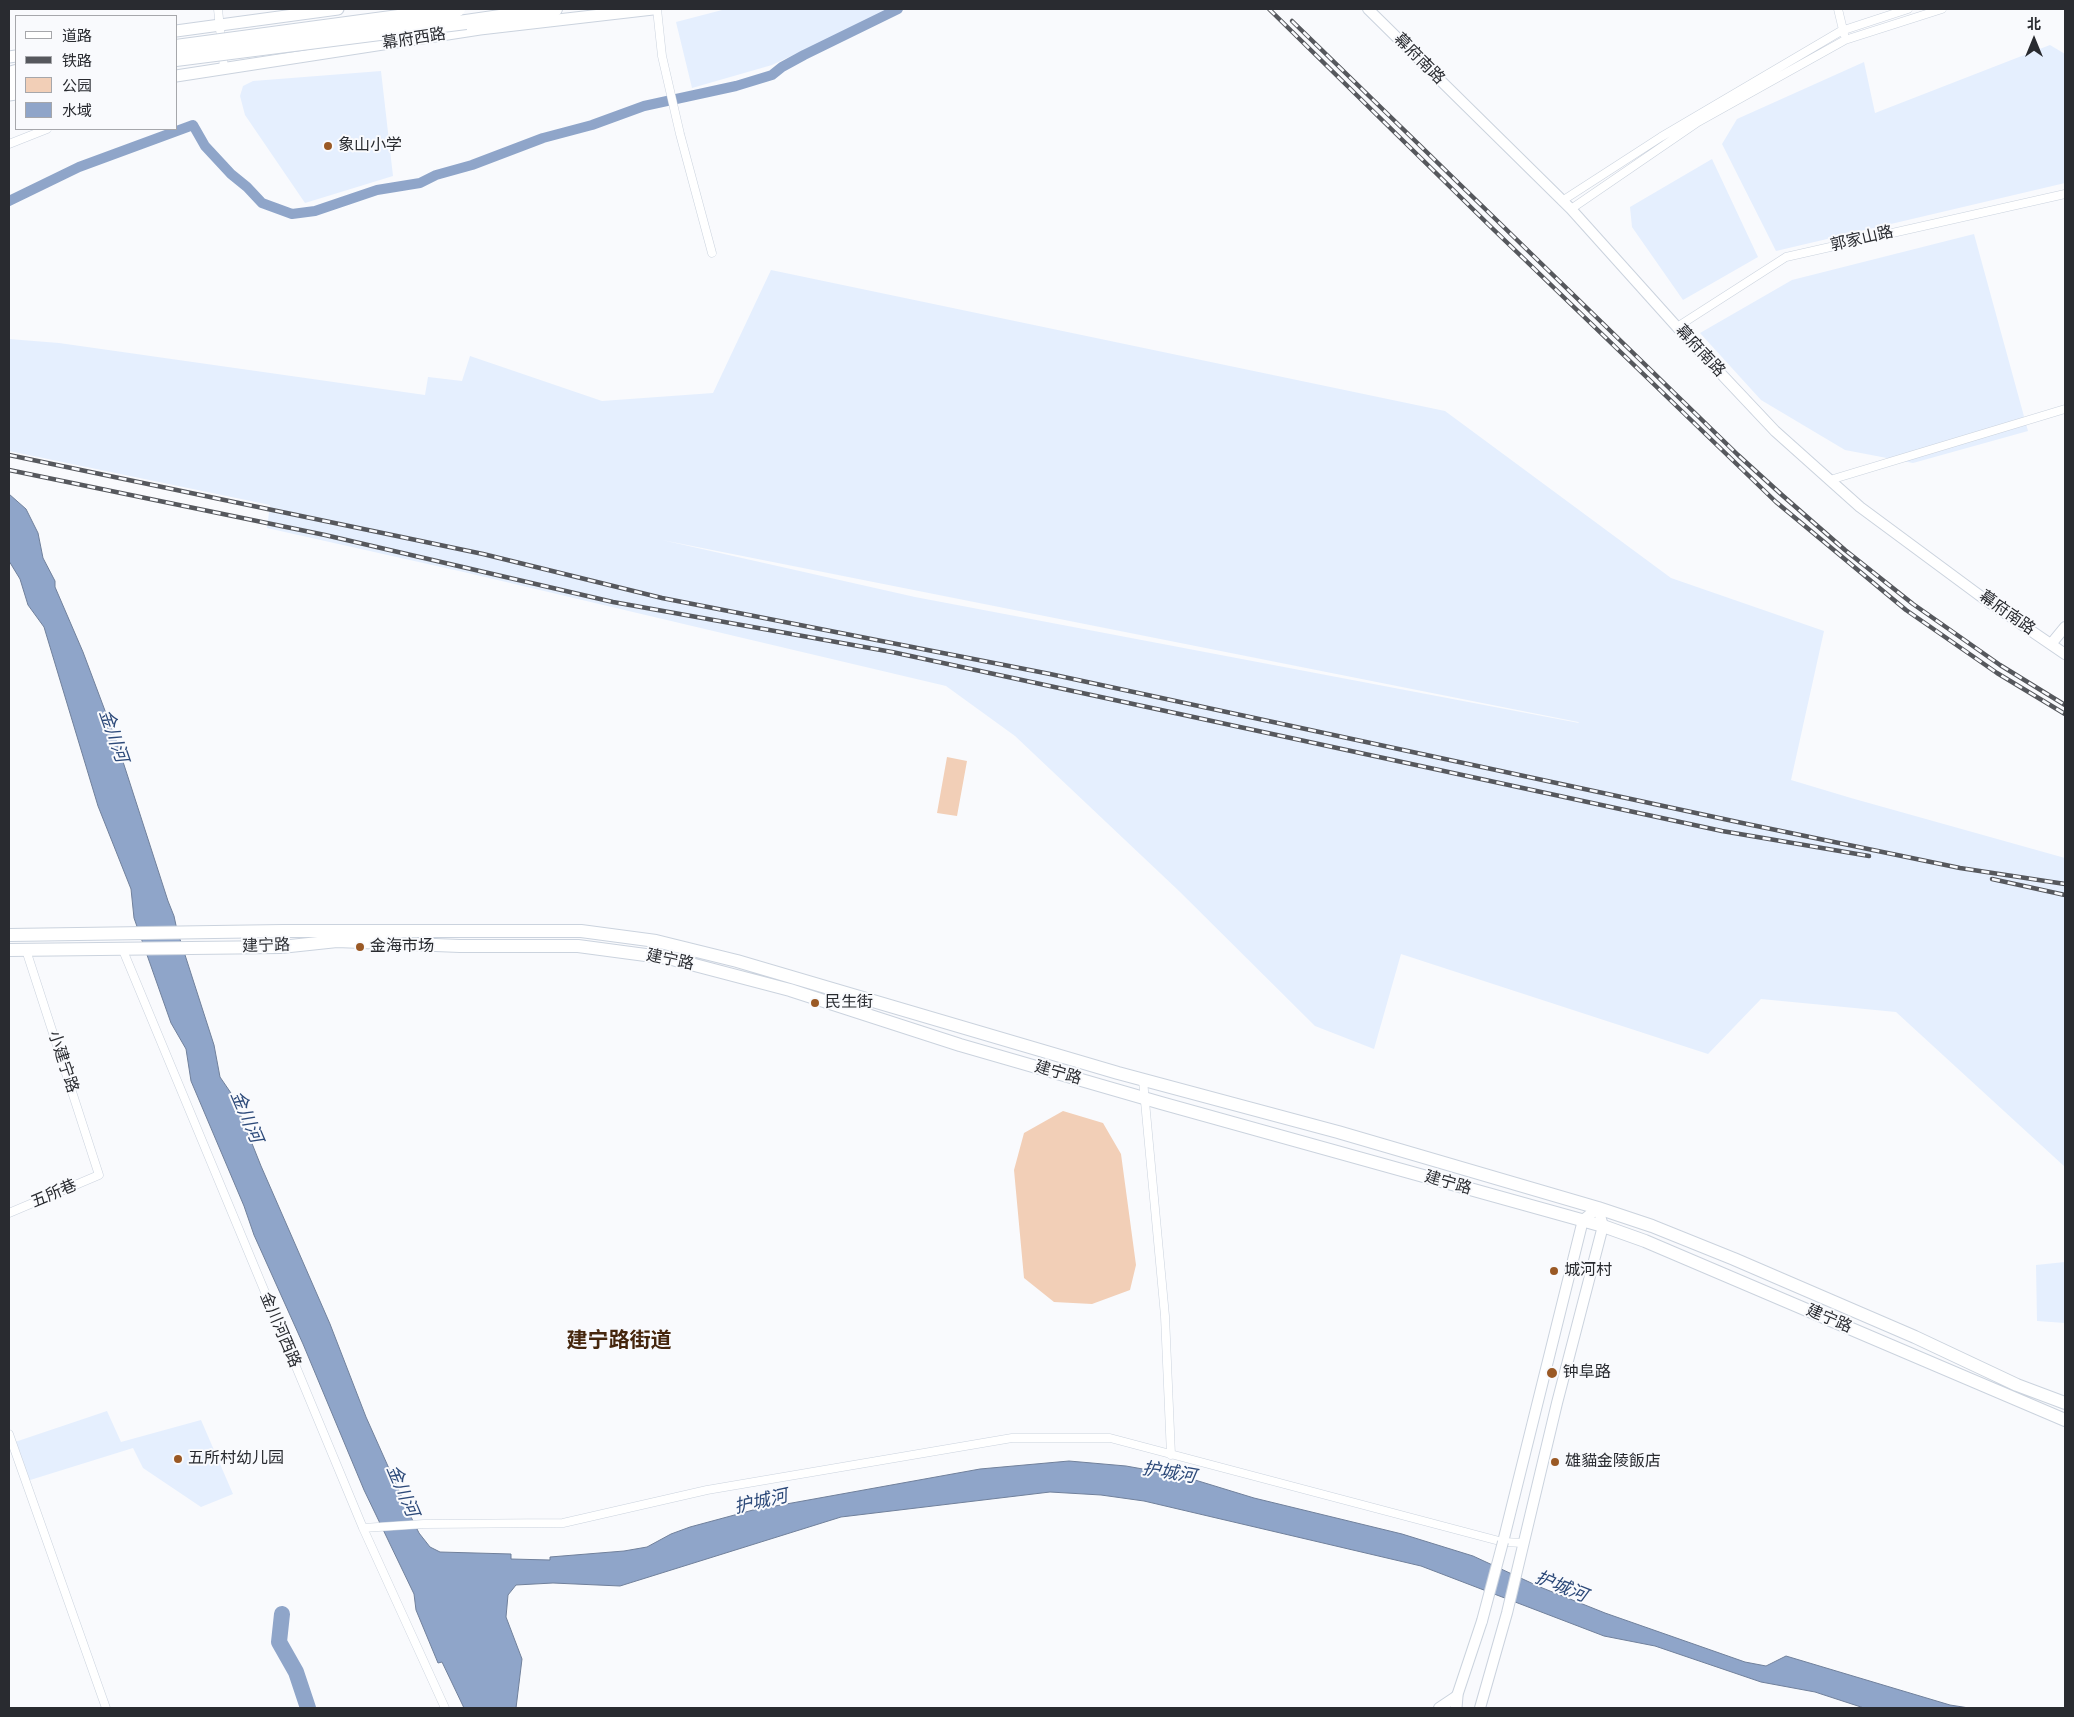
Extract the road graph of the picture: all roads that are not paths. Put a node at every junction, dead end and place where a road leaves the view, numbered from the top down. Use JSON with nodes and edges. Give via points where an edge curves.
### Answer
{"nodes":[{"id":1,"x":218,"y":9,"type":"edge"},
{"id":2,"x":338,"y":9,"type":"edge"},
{"id":3,"x":458,"y":9,"type":"edge"},
{"id":4,"x":555,"y":9,"type":"edge"},
{"id":5,"x":653,"y":9,"type":"edge"},
{"id":6,"x":657,"y":9,"type":"edge"},
{"id":7,"x":1368,"y":9,"type":"edge"},
{"id":8,"x":1838,"y":9,"type":"edge"},
{"id":9,"x":1908,"y":9,"type":"edge"},
{"id":10,"x":1942,"y":9,"type":"edge"},
{"id":11,"x":511,"y":14,"type":"junction"},
{"id":12,"x":278,"y":16,"type":"junction"},
{"id":13,"x":219,"y":24,"type":"junction"},
{"id":14,"x":484,"y":29,"type":"junction"},
{"id":15,"x":178,"y":31,"type":"edge"},
{"id":16,"x":1845,"y":40,"type":"junction"},
{"id":17,"x":178,"y":47,"type":"edge"},
{"id":18,"x":222,"y":49,"type":"junction"},
{"id":19,"x":178,"y":55,"type":"edge"},
{"id":20,"x":287,"y":58,"type":"junction"},
{"id":21,"x":178,"y":59,"type":"edge"},
{"id":22,"x":224,"y":68,"type":"junction"},
{"id":23,"x":178,"y":76,"type":"edge"},
{"id":24,"x":44,"y":130,"type":"edge"},
{"id":25,"x":9,"y":144,"type":"edge"},
{"id":26,"x":2065,"y":194,"type":"edge"},
{"id":27,"x":1562,"y":201,"type":"junction"},
{"id":28,"x":1571,"y":209,"type":"junction"},
{"id":29,"x":712,"y":253,"type":"dead end"},
{"id":30,"x":1677,"y":327,"type":"junction"},
{"id":31,"x":2065,"y":408,"type":"edge"},
{"id":32,"x":1830,"y":480,"type":"junction"},
{"id":33,"x":2065,"y":627,"type":"edge"},
{"id":34,"x":2051,"y":644,"type":"junction"},
{"id":35,"x":2065,"y":654,"type":"edge"},
{"id":36,"x":9,"y":935,"type":"edge"},
{"id":37,"x":337,"y":936,"type":"junction"},
{"id":38,"x":122,"y":948,"type":"junction"},
{"id":39,"x":9,"y":950,"type":"edge"},
{"id":40,"x":26,"y":950,"type":"junction"},
{"id":41,"x":1143,"y":1080,"type":"junction"},
{"id":42,"x":1146,"y":1099,"type":"junction"},
{"id":43,"x":99,"y":1175,"type":"joint"},
{"id":44,"x":1598,"y":1208,"type":"junction"},
{"id":45,"x":9,"y":1213,"type":"edge"},
{"id":46,"x":1583,"y":1220,"type":"junction"},
{"id":47,"x":1603,"y":1226,"type":"junction"},
{"id":48,"x":2065,"y":1403,"type":"edge"},
{"id":49,"x":2065,"y":1420,"type":"edge"},
{"id":50,"x":9,"y":1434,"type":"edge"},
{"id":51,"x":1171,"y":1454,"type":"junction"},
{"id":52,"x":363,"y":1528,"type":"junction"},
{"id":53,"x":1502,"y":1542,"type":"junction"},
{"id":54,"x":1524,"y":1543,"type":"junction"},
{"id":55,"x":1457,"y":1702,"type":"edge"},
{"id":56,"x":106,"y":1708,"type":"edge"},
{"id":57,"x":445,"y":1708,"type":"edge"},
{"id":58,"x":1439,"y":1708,"type":"edge"},
{"id":59,"x":1480,"y":1708,"type":"edge"}],
"edges":[{"from":1,"to":13,"type":"street"},
{"from":2,"to":12,"type":"main road"},
{"from":3,"to":17,"type":"highway","name":"幕府西路","bridge":true},
{"from":4,"to":11,"type":"highway","name":"幕府西路"},
{"from":5,"to":14,"type":"main road","name":"幕府西路"},
{"from":6,"to":29,"type":"street","via":[[667,80]]},
{"from":7,"to":27,"type":"street","name":"幕府南路"},
{"from":8,"to":16,"type":"street"},
{"from":9,"to":27,"type":"street","via":[[1841,31],[1662,137]]},
{"from":10,"to":16,"type":"street"},
{"from":11,"to":14,"type":"highway"},
{"from":11,"to":21,"type":"highway","name":"幕府西路","bridge":true},
{"from":12,"to":13,"type":"main road"},
{"from":12,"to":20,"type":"main road","via":[[270,33],[271,42],[277,52]]},
{"from":13,"to":15,"type":"main road"},
{"from":13,"to":18,"type":"street"},
{"from":14,"to":20,"type":"main road","name":"幕府西路"},
{"from":16,"to":28,"type":"street","via":[[1698,122]]},
{"from":18,"to":19,"type":"main road"},
{"from":18,"to":22,"type":"street"},
{"from":20,"to":22,"type":"main road","name":"幕府西路"},
{"from":22,"to":23,"type":"main road","name":"幕府西路"},
{"from":24,"to":25,"type":"street"},
{"from":26,"to":30,"type":"street","name":"郭家山路","via":[[1786,257]]},
{"from":27,"to":28,"type":"street","name":"幕府南路"},
{"from":28,"to":30,"type":"street","name":"幕府南路"},
{"from":30,"to":32,"type":"street","name":"幕府南路","via":[[1775,431]]},
{"from":31,"to":32,"type":"street"},
{"from":32,"to":34,"type":"street","name":"幕府南路","via":[[1860,507]]},
{"from":33,"to":34,"type":"street"},
{"from":34,"to":35,"type":"street","name":"幕府南路"},
{"from":36,"to":37,"type":"main road","name":"建宁路","via":[[184,933]]},
{"from":37,"to":38,"type":"main road","name":"建宁路","via":[[281,946]]},
{"from":37,"to":41,"type":"main road","name":"建宁路","via":[[581,931],[656,941],[737,961]]},
{"from":37,"to":42,"type":"main road","name":"建宁路","via":[[460,946],[578,946],[668,958],[790,990],[960,1045]]},
{"from":38,"to":40,"type":"main road","name":"建宁路"},
{"from":38,"to":52,"type":"street","name":"金川河西路"},
{"from":39,"to":40,"type":"main road","name":"建宁路"},
{"from":40,"to":43,"type":"street","name":"小建宁路"},
{"from":41,"to":42,"type":"street"},
{"from":41,"to":44,"type":"main road","name":"建宁路"},
{"from":42,"to":46,"type":"main road","name":"建宁路"},
{"from":42,"to":51,"type":"street","via":[[1165,1316]]},
{"from":43,"to":45,"type":"street","name":"五所巷"},
{"from":44,"to":46,"type":"street"},
{"from":44,"to":47,"type":"street"},
{"from":44,"to":48,"type":"main road","name":"建宁路","via":[[1734,1259],[2017,1385]]},
{"from":46,"to":47,"type":"main road","name":"建宁路"},
{"from":46,"to":53,"type":"street"},
{"from":47,"to":49,"type":"main road","name":"建宁路","via":[[1654,1244]]},
{"from":47,"to":54,"type":"street"},
{"from":50,"to":56,"type":"street"},
{"from":51,"to":52,"type":"street","via":[[1110,1438],[1012,1438],[707,1490],[563,1523]]},
{"from":51,"to":53,"type":"street"},
{"from":52,"to":57,"type":"street","name":"金川河西路"},
{"from":53,"to":54,"type":"street"},
{"from":53,"to":55,"type":"street","bridge":true},
{"from":54,"to":59,"type":"street"},
{"from":55,"to":58,"type":"street"}]}
